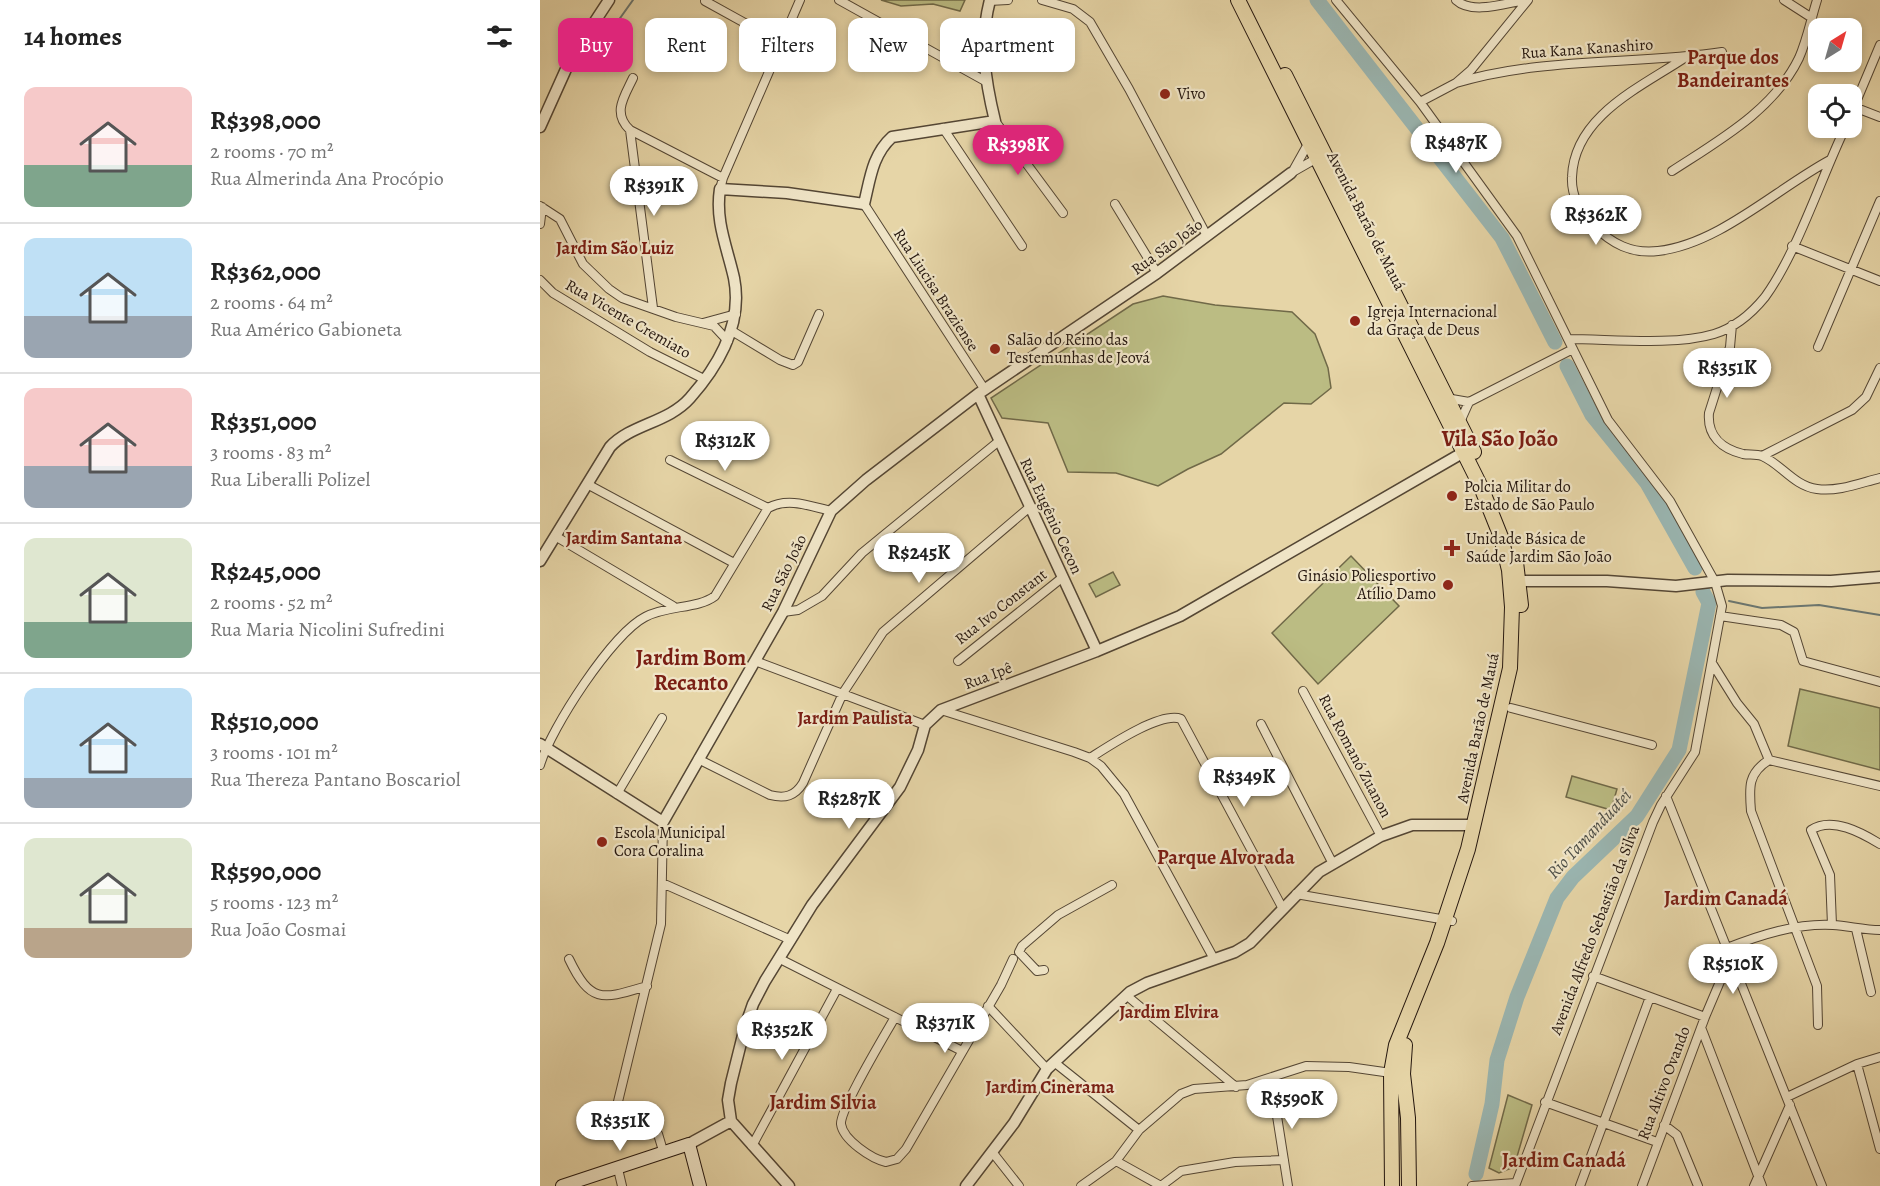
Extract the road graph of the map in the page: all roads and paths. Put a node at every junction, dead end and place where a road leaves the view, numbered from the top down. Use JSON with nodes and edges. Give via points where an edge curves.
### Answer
{"nodes":[{"id":1,"x":609,"y":0,"type":"edge"},
{"id":2,"x":800,"y":0,"type":"edge"},
{"id":3,"x":839,"y":0,"type":"edge"},
{"id":4,"x":1008,"y":0,"type":"edge"},
{"id":5,"x":1042,"y":0,"type":"edge"},
{"id":6,"x":1238,"y":0,"type":"edge"},
{"id":7,"x":1248,"y":0,"type":"edge"},
{"id":8,"x":1336,"y":0,"type":"edge"},
{"id":9,"x":1456,"y":0,"type":"edge"},
{"id":10,"x":1527,"y":0,"type":"edge"},
{"id":11,"x":1784,"y":0,"type":"edge"},
{"id":12,"x":1817,"y":0,"type":"edge"},
{"id":13,"x":705,"y":1,"type":"edge"},
{"id":14,"x":989,"y":1,"type":"edge"},
{"id":15,"x":1059,"y":2,"type":"edge"},
{"id":16,"x":792,"y":18,"type":"edge"},
{"id":17,"x":1812,"y":18,"type":"joint"},
{"id":18,"x":739,"y":20,"type":"edge"},
{"id":19,"x":1808,"y":30,"type":"edge"},
{"id":20,"x":1880,"y":45,"type":"edge"},
{"id":21,"x":1722,"y":52,"type":"dead end"},
{"id":22,"x":1686,"y":57,"type":"junction"},
{"id":23,"x":769,"y":72,"type":"edge"},
{"id":24,"x":633,"y":78,"type":"dead end"},
{"id":25,"x":985,"y":81,"type":"junction"},
{"id":26,"x":1456,"y":83,"type":"junction"},
{"id":27,"x":1862,"y":88,"type":"edge"},
{"id":28,"x":1420,"y":102,"type":"junction"},
{"id":29,"x":1862,"y":112,"type":"edge"},
{"id":30,"x":1880,"y":117,"type":"edge"},
{"id":31,"x":995,"y":121,"type":"junction"},
{"id":32,"x":540,"y":127,"type":"edge"},
{"id":33,"x":944,"y":129,"type":"junction"},
{"id":34,"x":630,"y":130,"type":"junction"},
{"id":35,"x":1840,"y":138,"type":"edge"},
{"id":36,"x":1308,"y":144,"type":"junction"},
{"id":37,"x":1320,"y":156,"type":"junction"},
{"id":38,"x":1830,"y":160,"type":"junction"},
{"id":39,"x":1672,"y":171,"type":"dead end"},
{"id":40,"x":1291,"y":173,"type":"junction"},
{"id":41,"x":722,"y":183,"type":"junction"},
{"id":42,"x":1880,"y":201,"type":"edge"},
{"id":43,"x":864,"y":204,"type":"junction"},
{"id":44,"x":1115,"y":204,"type":"dead end"},
{"id":45,"x":541,"y":206,"type":"edge"},
{"id":46,"x":1063,"y":213,"type":"dead end"},
{"id":47,"x":540,"y":224,"type":"edge"},
{"id":48,"x":1207,"y":236,"type":"junction"},
{"id":49,"x":1022,"y":246,"type":"dead end"},
{"id":50,"x":1792,"y":246,"type":"junction"},
{"id":51,"x":1851,"y":268,"type":"junction"},
{"id":52,"x":1157,"y":273,"type":"junction"},
{"id":53,"x":540,"y":280,"type":"edge"},
{"id":54,"x":1880,"y":281,"type":"edge"},
{"id":55,"x":653,"y":308,"type":"junction"},
{"id":56,"x":736,"y":314,"type":"junction"},
{"id":57,"x":819,"y":314,"type":"dead end"},
{"id":58,"x":702,"y":323,"type":"junction"},
{"id":59,"x":1732,"y":325,"type":"junction"},
{"id":60,"x":730,"y":336,"type":"junction"},
{"id":61,"x":1568,"y":339,"type":"junction"},
{"id":62,"x":1818,"y":347,"type":"dead end"},
{"id":63,"x":1573,"y":349,"type":"junction"},
{"id":64,"x":1880,"y":368,"type":"edge"},
{"id":65,"x":704,"y":379,"type":"junction"},
{"id":66,"x":1433,"y":390,"type":"junction"},
{"id":67,"x":981,"y":392,"type":"junction"},
{"id":68,"x":1448,"y":399,"type":"junction"},
{"id":69,"x":1468,"y":402,"type":"junction"},
{"id":70,"x":1460,"y":422,"type":"junction"},
{"id":71,"x":999,"y":441,"type":"junction"},
{"id":72,"x":1464,"y":452,"type":"junction"},
{"id":73,"x":1762,"y":456,"type":"junction"},
{"id":74,"x":670,"y":460,"type":"dead end"},
{"id":75,"x":1880,"y":478,"type":"edge"},
{"id":76,"x":1488,"y":481,"type":"junction"},
{"id":77,"x":586,"y":484,"type":"junction"},
{"id":78,"x":1031,"y":506,"type":"junction"},
{"id":79,"x":768,"y":508,"type":"junction"},
{"id":80,"x":831,"y":511,"type":"junction"},
{"id":81,"x":555,"y":536,"type":"junction"},
{"id":82,"x":542,"y":554,"type":"edge"},
{"id":83,"x":734,"y":563,"type":"junction"},
{"id":84,"x":1063,"y":578,"type":"junction"},
{"id":85,"x":1880,"y":578,"type":"edge"},
{"id":86,"x":1515,"y":581,"type":"junction"},
{"id":87,"x":1715,"y":582,"type":"junction"},
{"id":88,"x":673,"y":606,"type":"junction"},
{"id":89,"x":783,"y":612,"type":"junction"},
{"id":90,"x":1720,"y":616,"type":"junction"},
{"id":91,"x":1097,"y":651,"type":"junction"},
{"id":92,"x":755,"y":661,"type":"junction"},
{"id":93,"x":958,"y":661,"type":"dead end"},
{"id":94,"x":1712,"y":663,"type":"junction"},
{"id":95,"x":1880,"y":682,"type":"edge"},
{"id":96,"x":1303,"y":691,"type":"dead end"},
{"id":97,"x":843,"y":693,"type":"junction"},
{"id":98,"x":1511,"y":708,"type":"junction"},
{"id":99,"x":941,"y":710,"type":"junction"},
{"id":100,"x":662,"y":718,"type":"dead end"},
{"id":101,"x":1261,"y":724,"type":"dead end"},
{"id":102,"x":926,"y":725,"type":"junction"},
{"id":103,"x":1652,"y":745,"type":"dead end"},
{"id":104,"x":543,"y":746,"type":"edge"},
{"id":105,"x":1090,"y":758,"type":"junction"},
{"id":106,"x":698,"y":759,"type":"junction"},
{"id":107,"x":1769,"y":760,"type":"junction"},
{"id":108,"x":540,"y":765,"type":"edge"},
{"id":109,"x":1880,"y":786,"type":"edge"},
{"id":110,"x":617,"y":794,"type":"junction"},
{"id":111,"x":1666,"y":796,"type":"junction"},
{"id":112,"x":663,"y":822,"type":"junction"},
{"id":113,"x":1478,"y":826,"type":"junction"},
{"id":114,"x":1381,"y":836,"type":"junction"},
{"id":115,"x":1880,"y":844,"type":"edge"},
{"id":116,"x":1334,"y":864,"type":"junction"},
{"id":117,"x":662,"y":883,"type":"junction"},
{"id":118,"x":1112,"y":885,"type":"dead end"},
{"id":119,"x":1296,"y":894,"type":"junction"},
{"id":120,"x":1283,"y":909,"type":"junction"},
{"id":121,"x":1449,"y":921,"type":"junction"},
{"id":122,"x":1832,"y":925,"type":"junction"},
{"id":123,"x":1795,"y":928,"type":"junction"},
{"id":124,"x":1856,"y":929,"type":"junction"},
{"id":125,"x":1880,"y":930,"type":"edge"},
{"id":126,"x":791,"y":940,"type":"junction"},
{"id":127,"x":1727,"y":948,"type":"junction"},
{"id":128,"x":1730,"y":958,"type":"junction"},
{"id":129,"x":569,"y":959,"type":"dead end"},
{"id":130,"x":780,"y":959,"type":"junction"},
{"id":131,"x":1013,"y":959,"type":"dead end"},
{"id":132,"x":1214,"y":959,"type":"junction"},
{"id":133,"x":1044,"y":970,"type":"dead end"},
{"id":134,"x":1593,"y":976,"type":"junction"},
{"id":135,"x":647,"y":986,"type":"junction"},
{"id":136,"x":837,"y":989,"type":"junction"},
{"id":137,"x":1871,"y":992,"type":"dead end"},
{"id":138,"x":1126,"y":995,"type":"junction"},
{"id":139,"x":1650,"y":997,"type":"junction"},
{"id":140,"x":988,"y":1006,"type":"junction"},
{"id":141,"x":895,"y":1017,"type":"junction"},
{"id":142,"x":1705,"y":1017,"type":"junction"},
{"id":143,"x":1818,"y":1025,"type":"dead end"},
{"id":144,"x":1702,"y":1030,"type":"junction"},
{"id":145,"x":962,"y":1051,"type":"junction"},
{"id":146,"x":1880,"y":1057,"type":"edge"},
{"id":147,"x":1857,"y":1064,"type":"junction"},
{"id":148,"x":1051,"y":1066,"type":"junction"},
{"id":149,"x":1391,"y":1073,"type":"junction"},
{"id":150,"x":1271,"y":1078,"type":"junction"},
{"id":151,"x":1236,"y":1087,"type":"junction"},
{"id":152,"x":1789,"y":1101,"type":"junction"},
{"id":153,"x":1545,"y":1102,"type":"junction"},
{"id":154,"x":1408,"y":1118,"type":"junction"},
{"id":155,"x":1391,"y":1119,"type":"junction"},
{"id":156,"x":731,"y":1121,"type":"junction"},
{"id":157,"x":1602,"y":1122,"type":"junction"},
{"id":158,"x":1664,"y":1125,"type":"junction"},
{"id":159,"x":1138,"y":1131,"type":"junction"},
{"id":160,"x":1657,"y":1142,"type":"junction"},
{"id":161,"x":688,"y":1144,"type":"junction"},
{"id":162,"x":752,"y":1146,"type":"junction"},
{"id":163,"x":1880,"y":1149,"type":"edge"},
{"id":164,"x":993,"y":1153,"type":"junction"},
{"id":165,"x":664,"y":1154,"type":"junction"},
{"id":166,"x":1284,"y":1160,"type":"junction"},
{"id":167,"x":1116,"y":1161,"type":"junction"},
{"id":168,"x":618,"y":1169,"type":"junction"},
{"id":169,"x":1758,"y":1176,"type":"junction"},
{"id":170,"x":566,"y":1185,"type":"edge"},
{"id":171,"x":1515,"y":1185,"type":"edge"},
{"id":172,"x":622,"y":1186,"type":"edge"},
{"id":173,"x":700,"y":1186,"type":"edge"},
{"id":174,"x":789,"y":1186,"type":"edge"},
{"id":175,"x":966,"y":1186,"type":"edge"},
{"id":176,"x":1019,"y":1186,"type":"edge"},
{"id":177,"x":1081,"y":1186,"type":"edge"},
{"id":178,"x":1161,"y":1186,"type":"edge"},
{"id":179,"x":1287,"y":1186,"type":"edge"},
{"id":180,"x":1392,"y":1186,"type":"edge"},
{"id":181,"x":1409,"y":1186,"type":"edge"},
{"id":182,"x":1472,"y":1186,"type":"edge"},
{"id":183,"x":1580,"y":1186,"type":"edge"},
{"id":184,"x":1642,"y":1186,"type":"edge"},
{"id":185,"x":1698,"y":1186,"type":"edge"},
{"id":186,"x":1754,"y":1186,"type":"edge"},
{"id":187,"x":1762,"y":1186,"type":"edge"},
{"id":188,"x":1822,"y":1186,"type":"edge"}],
"edges":[{"from":1,"to":32,"type":"street","via":[[571,58]]},
{"from":2,"to":16,"type":"street"},
{"from":3,"to":25,"type":"street"},
{"from":4,"to":14,"type":"street"},
{"from":5,"to":15,"type":"street"},
{"from":6,"to":36,"type":"main road","name":"Avenida Barão de Mauá"},
{"from":7,"to":37,"type":"main road","name":"Avenida Barão de Mauá"},
{"from":8,"to":28,"type":"street","name":"Avenida Alfredo Sebastião da Silva"},
{"from":9,"to":10,"type":"street","via":[[1478,7]]},
{"from":10,"to":26,"type":"street"},
{"from":11,"to":17,"type":"street"},
{"from":12,"to":17,"type":"street"},
{"from":13,"to":18,"type":"street"},
{"from":14,"to":25,"type":"street","via":[[983,28]]},
{"from":15,"to":48,"type":"street","via":[[1081,13],[1100,38]]},
{"from":19,"to":39,"type":"street","via":[[1791,73],[1773,95],[1751,117]]},
{"from":20,"to":27,"type":"street"},
{"from":21,"to":22,"type":"street","name":"Rua Kana Kanashiro"},
{"from":22,"to":26,"type":"street","name":"Rua Kana Kanashiro","via":[[1518,68]]},
{"from":22,"to":38,"type":"street","via":[[1618,102],[1587,130],[1578,145],[1572,167],[1574,197],[1605,237],[1634,252],[1692,243]]},
{"from":23,"to":41,"type":"street"},
{"from":24,"to":34,"type":"street","via":[[619,115]]},
{"from":25,"to":31,"type":"street"},
{"from":26,"to":28,"type":"street"},
{"from":28,"to":61,"type":"street","name":"Avenida Alfredo Sebastião da Silva","via":[[1517,236]]},
{"from":29,"to":30,"type":"street"},
{"from":31,"to":33,"type":"street"},
{"from":31,"to":46,"type":"street"},
{"from":33,"to":43,"type":"street","via":[[899,134],[884,144],[875,158]]},
{"from":33,"to":49,"type":"street"},
{"from":34,"to":41,"type":"street"},
{"from":34,"to":55,"type":"street"},
{"from":35,"to":38,"type":"street"},
{"from":36,"to":37,"type":"main road","name":"Avenida Barão de Mauá"},
{"from":36,"to":40,"type":"street","name":"Rua São João"},
{"from":37,"to":40,"type":"street","name":"Rua São João"},
{"from":37,"to":66,"type":"main road","name":"Avenida Barão de Mauá"},
{"from":37,"to":68,"type":"main road","name":"Avenida Barão de Mauá"},
{"from":38,"to":50,"type":"street"},
{"from":40,"to":48,"type":"street","name":"Rua São João"},
{"from":41,"to":43,"type":"street"},
{"from":41,"to":56,"type":"street","via":[[718,214],[733,277]]},
{"from":42,"to":51,"type":"street"},
{"from":43,"to":67,"type":"street","name":"Rua Liucisa Braziense"},
{"from":44,"to":52,"type":"street"},
{"from":45,"to":47,"type":"street"},
{"from":45,"to":55,"type":"street","via":[[560,219],[583,264],[597,280],[622,298]]},
{"from":48,"to":52,"type":"street","name":"Rua São João"},
{"from":50,"to":51,"type":"street"},
{"from":50,"to":59,"type":"street","via":[[1765,297]]},
{"from":51,"to":54,"type":"street"},
{"from":51,"to":62,"type":"street"},
{"from":52,"to":67,"type":"street","name":"Rua São João"},
{"from":53,"to":65,"type":"street","name":"Rua Vicente Cremiato","via":[[553,293],[640,346]]},
{"from":55,"to":58,"type":"street"},
{"from":56,"to":58,"type":"street"},
{"from":56,"to":60,"type":"street"},
{"from":57,"to":60,"type":"street","via":[[794,365]]},
{"from":58,"to":60,"type":"street"},
{"from":59,"to":61,"type":"street","via":[[1690,338]]},
{"from":59,"to":73,"type":"street","via":[[1730,348],[1708,423],[1720,444]]},
{"from":60,"to":65,"type":"street"},
{"from":61,"to":63,"type":"street","name":"Avenida Alfredo Sebastião da Silva"},
{"from":63,"to":69,"type":"street"},
{"from":63,"to":87,"type":"street","name":"Avenida Alfredo Sebastião da Silva","via":[[1608,420],[1670,501]]},
{"from":64,"to":73,"type":"street","via":[[1866,397],[1852,410]]},
{"from":65,"to":77,"type":"street","via":[[689,399],[667,416],[615,441]]},
{"from":66,"to":68,"type":"street"},
{"from":66,"to":72,"type":"main road","name":"Avenida Barão de Mauá"},
{"from":67,"to":71,"type":"street","name":"Rua Eugênio Cecon"},
{"from":67,"to":80,"type":"street","name":"Rua São João"},
{"from":68,"to":69,"type":"street"},
{"from":68,"to":70,"type":"main road","name":"Avenida Barão de Mauá"},
{"from":69,"to":70,"type":"street"},
{"from":70,"to":76,"type":"main road","name":"Avenida Barão de Mauá"},
{"from":71,"to":78,"type":"street","name":"Rua Eugênio Cecon"},
{"from":71,"to":89,"type":"street","via":[[862,553],[822,596],[798,610]]},
{"from":72,"to":76,"type":"main road"},
{"from":72,"to":86,"type":"main road","name":"Avenida Barão de Mauá","via":[[1501,537]]},
{"from":72,"to":91,"type":"street","name":"Rua Ipê","via":[[1180,616]]},
{"from":73,"to":75,"type":"street","via":[[1815,489],[1838,489]]},
{"from":74,"to":79,"type":"street"},
{"from":76,"to":86,"type":"main road","name":"Avenida Barão de Mauá","via":[[1505,523]]},
{"from":77,"to":81,"type":"street"},
{"from":77,"to":83,"type":"street"},
{"from":78,"to":84,"type":"street","name":"Rua Eugênio Cecon"},
{"from":78,"to":97,"type":"street","via":[[894,621]]},
{"from":79,"to":80,"type":"street","via":[[798,503]]},
{"from":79,"to":83,"type":"street"},
{"from":80,"to":89,"type":"street","name":"Rua São João"},
{"from":81,"to":82,"type":"street"},
{"from":81,"to":88,"type":"street"},
{"from":83,"to":88,"type":"street","via":[[710,600]]},
{"from":84,"to":91,"type":"street","name":"Rua Eugênio Cecon"},
{"from":84,"to":93,"type":"street","name":"Rua Ivo Constant"},
{"from":85,"to":87,"type":"street"},
{"from":86,"to":87,"type":"street","via":[[1676,586]]},
{"from":86,"to":98,"type":"main road","name":"Avenida Barão de Mauá","via":[[1520,648]]},
{"from":86,"to":113,"type":"main road","name":"Avenida Barão de Mauá","via":[[1510,668]]},
{"from":87,"to":90,"type":"street","name":"Avenida Alfredo Sebastião da Silva","via":[[1722,606]]},
{"from":88,"to":104,"type":"street","via":[[643,618],[614,643]]},
{"from":89,"to":92,"type":"street","name":"Rua São João"},
{"from":90,"to":94,"type":"street","name":"Avenida Alfredo Sebastião da Silva"},
{"from":90,"to":95,"type":"street","via":[[1781,625],[1794,632],[1803,661]]},
{"from":91,"to":99,"type":"street","name":"Rua Ipê"},
{"from":92,"to":97,"type":"street"},
{"from":92,"to":106,"type":"street","name":"Rua São João"},
{"from":94,"to":107,"type":"street","via":[[1755,724]]},
{"from":94,"to":111,"type":"street","name":"Avenida Alfredo Sebastião da Silva","via":[[1695,752]]},
{"from":96,"to":114,"type":"street","name":"Rua Romanó Zuanon"},
{"from":97,"to":102,"type":"street"},
{"from":97,"to":106,"type":"street","via":[[803,783],[794,794],[780,798],[770,795]]},
{"from":98,"to":103,"type":"street"},
{"from":98,"to":113,"type":"main road","name":"Avenida Barão de Mauá"},
{"from":99,"to":102,"type":"street","name":"Rua Ipê"},
{"from":99,"to":105,"type":"street"},
{"from":100,"to":110,"type":"street"},
{"from":101,"to":116,"type":"street"},
{"from":102,"to":126,"type":"street","name":"Rua Ipê","via":[[900,788],[832,876]]},
{"from":104,"to":108,"type":"street"},
{"from":104,"to":110,"type":"street"},
{"from":105,"to":120,"type":"street","via":[[1168,718],[1181,719]]},
{"from":105,"to":132,"type":"street","via":[[1124,794]]},
{"from":106,"to":112,"type":"street","name":"Rua São João"},
{"from":107,"to":109,"type":"street"},
{"from":107,"to":123,"type":"street","via":[[1752,774],[1751,811]]},
{"from":110,"to":112,"type":"street"},
{"from":111,"to":127,"type":"street"},
{"from":111,"to":134,"type":"street","name":"Avenida Alfredo Sebastião da Silva"},
{"from":112,"to":117,"type":"street","name":"Rua São João"},
{"from":113,"to":114,"type":"street","via":[[1412,825]]},
{"from":113,"to":121,"type":"main road","name":"Avenida Barão de Mauá"},
{"from":114,"to":116,"type":"street"},
{"from":115,"to":122,"type":"street","via":[[1842,826],[1812,829],[1830,874]]},
{"from":116,"to":119,"type":"street"},
{"from":117,"to":126,"type":"street"},
{"from":117,"to":135,"type":"street","name":"Rua São João","via":[[661,924]]},
{"from":118,"to":133,"type":"street","via":[[1058,915],[1023,946],[1019,952],[1037,971]]},
{"from":119,"to":120,"type":"street"},
{"from":119,"to":121,"type":"street"},
{"from":120,"to":132,"type":"street","via":[[1250,943]]},
{"from":121,"to":149,"type":"main road","name":"Avenida Barão de Mauá","via":[[1402,1027]]},
{"from":121,"to":154,"type":"main road","name":"Avenida Barão de Mauá","via":[[1404,1048]]},
{"from":122,"to":123,"type":"street"},
{"from":122,"to":124,"type":"street"},
{"from":123,"to":127,"type":"street"},
{"from":123,"to":143,"type":"street","via":[[1818,986]]},
{"from":124,"to":125,"type":"street"},
{"from":124,"to":137,"type":"street"},
{"from":126,"to":130,"type":"street","name":"Rua Ipê"},
{"from":127,"to":128,"type":"street"},
{"from":128,"to":142,"type":"street","name":"Rua Altivo Ovando"},
{"from":128,"to":152,"type":"street"},
{"from":129,"to":135,"type":"street","via":[[589,992],[601,997]]},
{"from":130,"to":136,"type":"street"},
{"from":130,"to":156,"type":"street","name":"Rua Ipê","via":[[753,1004],[742,1037],[728,1100]]},
{"from":131,"to":140,"type":"street"},
{"from":132,"to":138,"type":"street","via":[[1147,983]]},
{"from":134,"to":139,"type":"street"},
{"from":134,"to":153,"type":"street","name":"Avenida Alfredo Sebastião da Silva"},
{"from":135,"to":165,"type":"street","name":"Rua São João","via":[[615,1114],[619,1124],[658,1134]]},
{"from":136,"to":141,"type":"street"},
{"from":136,"to":162,"type":"street"},
{"from":138,"to":148,"type":"street"},
{"from":138,"to":151,"type":"street"},
{"from":139,"to":142,"type":"street"},
{"from":139,"to":157,"type":"street"},
{"from":140,"to":145,"type":"street"},
{"from":140,"to":148,"type":"street"},
{"from":141,"to":145,"type":"street"},
{"from":141,"to":145,"type":"street","via":[[846,1107],[841,1124],[845,1134],[880,1161],[891,1162],[906,1149]]},
{"from":142,"to":144,"type":"street","name":"Rua Altivo Ovando"},
{"from":144,"to":158,"type":"street","name":"Rua Altivo Ovando"},
{"from":144,"to":169,"type":"street"},
{"from":146,"to":147,"type":"street"},
{"from":147,"to":152,"type":"street"},
{"from":147,"to":163,"type":"street"},
{"from":148,"to":159,"type":"street"},
{"from":148,"to":164,"type":"street"},
{"from":149,"to":150,"type":"street","via":[[1323,1065],[1291,1069]]},
{"from":149,"to":155,"type":"main road","name":"Avenida Barão de Mauá"},
{"from":150,"to":151,"type":"street"},
{"from":150,"to":166,"type":"street"},
{"from":151,"to":159,"type":"street","via":[[1194,1089],[1180,1094]]},
{"from":152,"to":169,"type":"street"},
{"from":152,"to":188,"type":"street"},
{"from":153,"to":157,"type":"street"},
{"from":153,"to":171,"type":"street","name":"Avenida Alfredo Sebastião da Silva"},
{"from":154,"to":155,"type":"main road","via":[[1400,1114]]},
{"from":154,"to":181,"type":"main road","name":"Avenida Barão de Mauá"},
{"from":155,"to":180,"type":"main road","name":"Avenida Barão de Mauá"},
{"from":156,"to":161,"type":"street"},
{"from":156,"to":162,"type":"street"},
{"from":157,"to":160,"type":"street"},
{"from":157,"to":183,"type":"street"},
{"from":158,"to":160,"type":"street","name":"Rua Altivo Ovando"},
{"from":158,"to":185,"type":"street","via":[[1677,1135]]},
{"from":159,"to":167,"type":"street"},
{"from":160,"to":184,"type":"street","name":"Rua Altivo Ovando"},
{"from":161,"to":165,"type":"main road"},
{"from":161,"to":173,"type":"main road"},
{"from":162,"to":174,"type":"street"},
{"from":164,"to":175,"type":"street"},
{"from":164,"to":176,"type":"street"},
{"from":165,"to":168,"type":"main road"},
{"from":166,"to":178,"type":"street","via":[[1235,1162],[1181,1171]]},
{"from":166,"to":179,"type":"street"},
{"from":167,"to":177,"type":"street"},
{"from":167,"to":178,"type":"street"},
{"from":168,"to":170,"type":"main road"},
{"from":168,"to":172,"type":"street"},
{"from":169,"to":186,"type":"street"},
{"from":169,"to":187,"type":"street"},
{"from":171,"to":182,"type":"street"}]}
